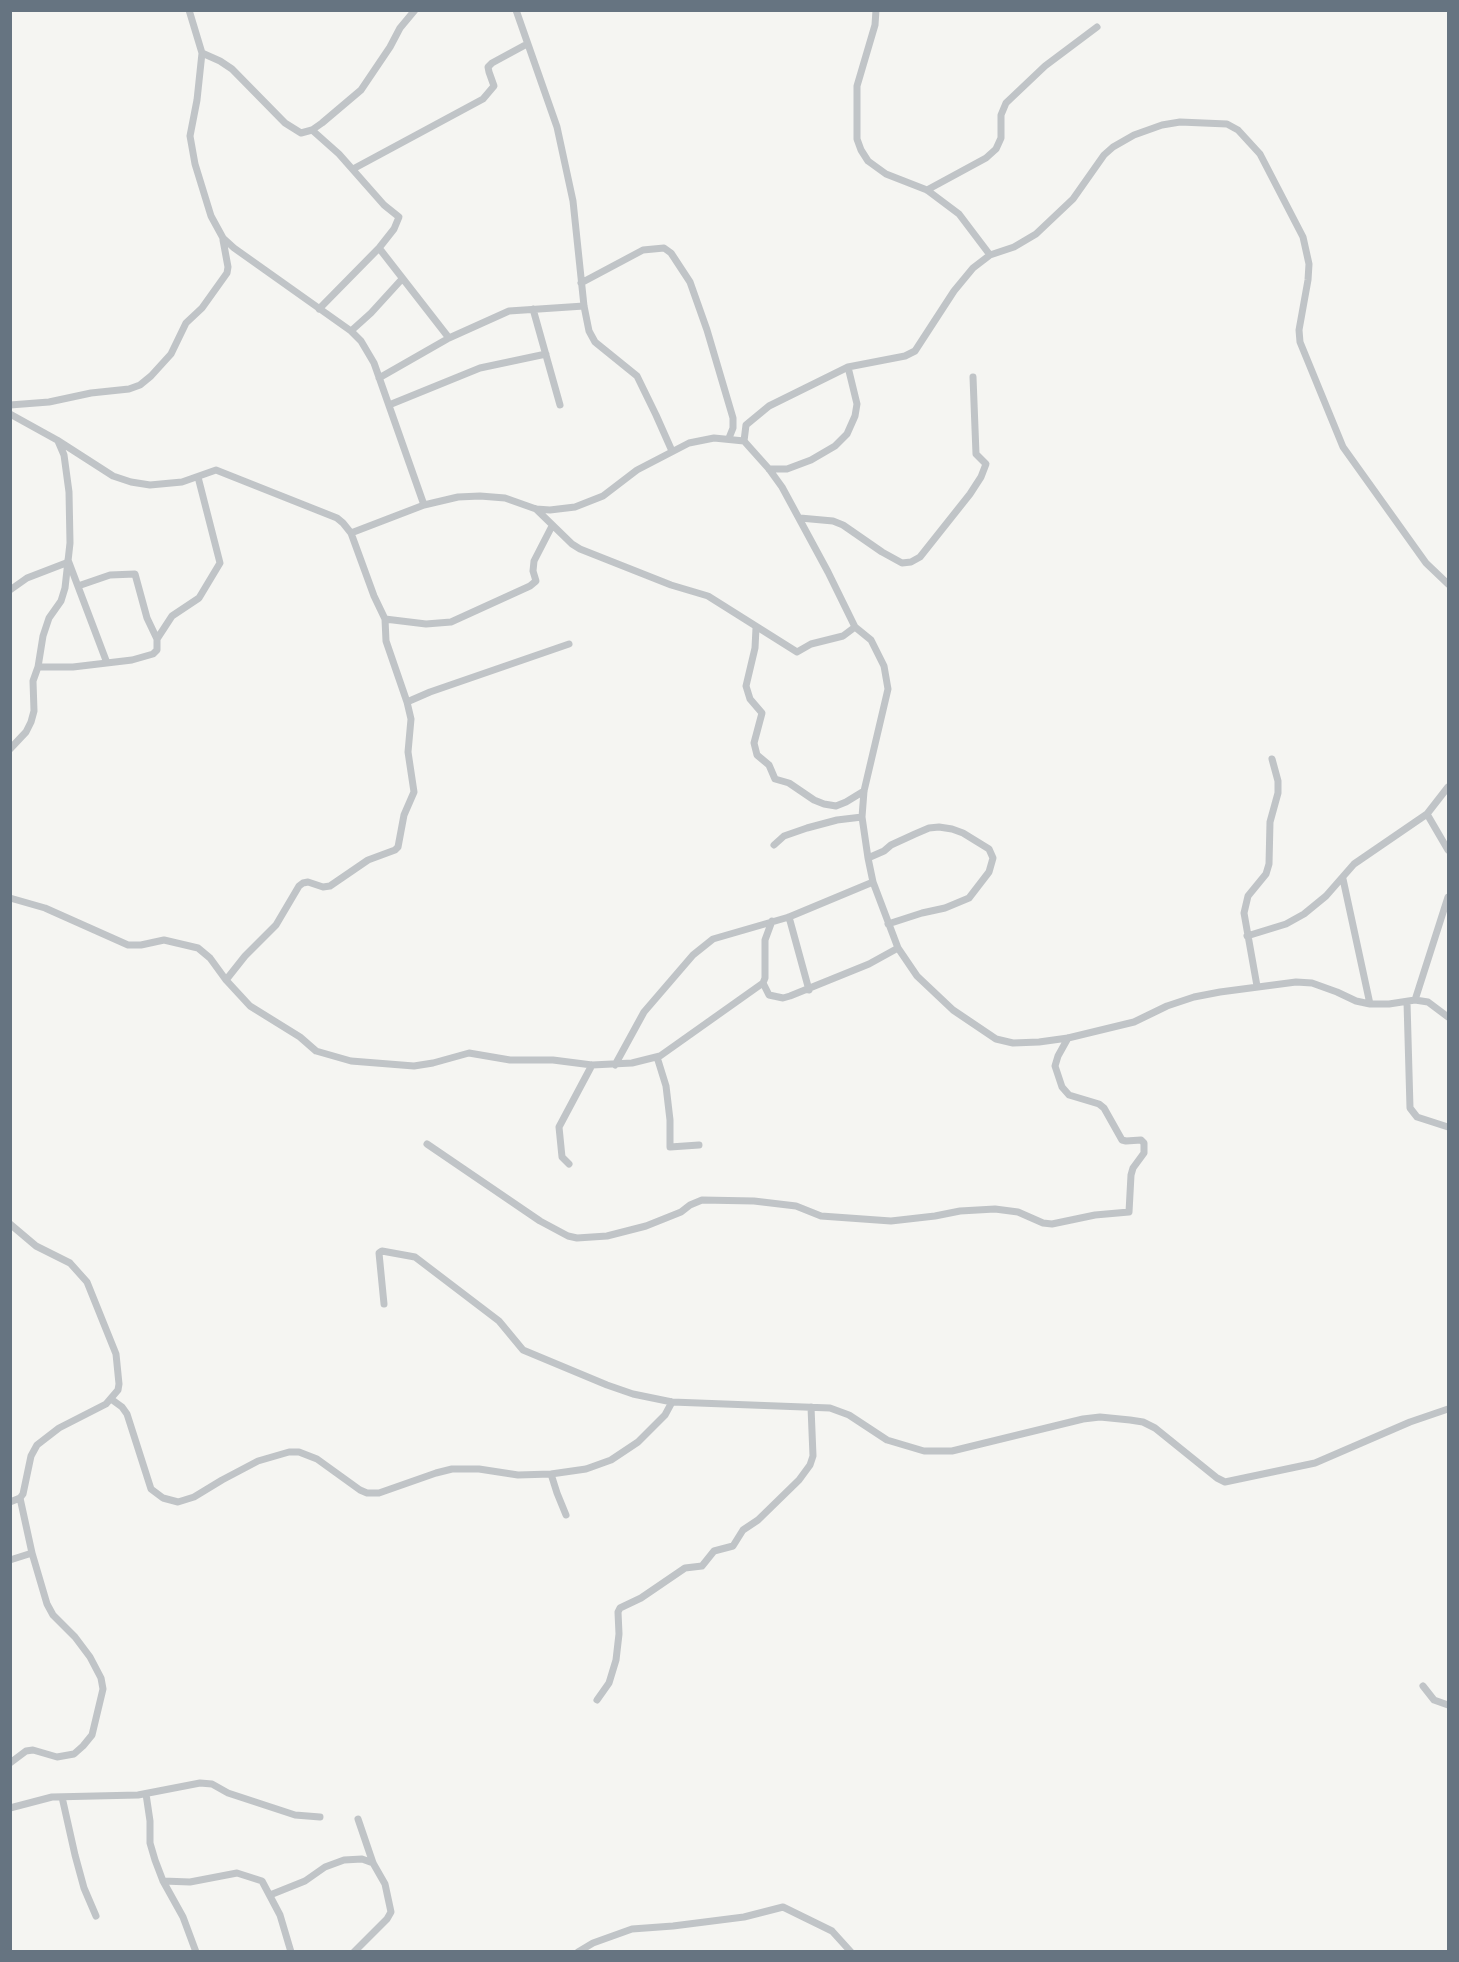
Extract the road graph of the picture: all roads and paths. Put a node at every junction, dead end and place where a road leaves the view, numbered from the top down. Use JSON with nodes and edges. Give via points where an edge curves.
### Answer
{"nodes":[{"id":1,"x":189,"y":10,"type":"edge"},
{"id":2,"x":415,"y":10,"type":"edge"},
{"id":3,"x":516,"y":10,"type":"edge"},
{"id":4,"x":876,"y":10,"type":"edge"},
{"id":5,"x":1097,"y":27,"type":"dead end"},
{"id":6,"x":527,"y":44,"type":"junction"},
{"id":7,"x":202,"y":53,"type":"junction"},
{"id":8,"x":312,"y":130,"type":"junction"},
{"id":9,"x":353,"y":169,"type":"junction"},
{"id":10,"x":927,"y":190,"type":"junction"},
{"id":11,"x":223,"y":238,"type":"junction"},
{"id":12,"x":379,"y":248,"type":"junction"},
{"id":13,"x":990,"y":255,"type":"junction"},
{"id":14,"x":402,"y":279,"type":"junction"},
{"id":15,"x":581,"y":283,"type":"junction"},
{"id":16,"x":584,"y":306,"type":"junction"},
{"id":17,"x":319,"y":309,"type":"junction"},
{"id":18,"x":533,"y":309,"type":"junction"},
{"id":19,"x":351,"y":331,"type":"junction"},
{"id":20,"x":449,"y":338,"type":"junction"},
{"id":21,"x":546,"y":354,"type":"junction"},
{"id":22,"x":848,"y":367,"type":"junction"},
{"id":23,"x":973,"y":377,"type":"dead end"},
{"id":24,"x":379,"y":378,"type":"junction"},
{"id":25,"x":10,"y":405,"type":"edge"},
{"id":26,"x":389,"y":405,"type":"junction"},
{"id":27,"x":560,"y":405,"type":"dead end"},
{"id":28,"x":11,"y":414,"type":"edge"},
{"id":29,"x":729,"y":438,"type":"junction"},
{"id":30,"x":57,"y":440,"type":"junction"},
{"id":31,"x":744,"y":441,"type":"junction"},
{"id":32,"x":672,"y":451,"type":"junction"},
{"id":33,"x":769,"y":469,"type":"junction"},
{"id":34,"x":198,"y":477,"type":"junction"},
{"id":35,"x":424,"y":505,"type":"junction"},
{"id":36,"x":536,"y":509,"type":"junction"},
{"id":37,"x":800,"y":518,"type":"junction"},
{"id":38,"x":552,"y":526,"type":"junction"},
{"id":39,"x":351,"y":533,"type":"junction"},
{"id":40,"x":67,"y":560,"type":"junction"},
{"id":41,"x":1449,"y":585,"type":"edge"},
{"id":42,"x":78,"y":586,"type":"junction"},
{"id":43,"x":10,"y":590,"type":"edge"},
{"id":44,"x":385,"y":619,"type":"junction"},
{"id":45,"x":855,"y":627,"type":"junction"},
{"id":46,"x":756,"y":628,"type":"junction"},
{"id":47,"x":157,"y":639,"type":"junction"},
{"id":48,"x":569,"y":644,"type":"dead end"},
{"id":49,"x":106,"y":663,"type":"junction"},
{"id":50,"x":38,"y":667,"type":"junction"},
{"id":51,"x":407,"y":702,"type":"junction"},
{"id":52,"x":10,"y":748,"type":"edge"},
{"id":53,"x":1272,"y":759,"type":"dead end"},
{"id":54,"x":1449,"y":787,"type":"edge"},
{"id":55,"x":864,"y":791,"type":"junction"},
{"id":56,"x":1427,"y":814,"type":"junction"},
{"id":57,"x":862,"y":817,"type":"junction"},
{"id":58,"x":774,"y":845,"type":"dead end"},
{"id":59,"x":1449,"y":850,"type":"edge"},
{"id":60,"x":868,"y":858,"type":"junction"},
{"id":61,"x":1343,"y":879,"type":"junction"},
{"id":62,"x":873,"y":882,"type":"junction"},
{"id":63,"x":1449,"y":897,"type":"edge"},
{"id":64,"x":10,"y":898,"type":"edge"},
{"id":65,"x":789,"y":917,"type":"junction"},
{"id":66,"x":771,"y":921,"type":"junction"},
{"id":67,"x":888,"y":924,"type":"junction"},
{"id":68,"x":1247,"y":936,"type":"junction"},
{"id":69,"x":898,"y":948,"type":"junction"},
{"id":70,"x":226,"y":980,"type":"junction"},
{"id":71,"x":762,"y":983,"type":"junction"},
{"id":72,"x":1257,"y":986,"type":"junction"},
{"id":73,"x":809,"y":990,"type":"junction"},
{"id":74,"x":1415,"y":1000,"type":"junction"},
{"id":75,"x":1407,"y":1002,"type":"junction"},
{"id":76,"x":1370,"y":1004,"type":"junction"},
{"id":77,"x":1449,"y":1017,"type":"edge"},
{"id":78,"x":1068,"y":1038,"type":"junction"},
{"id":79,"x":657,"y":1057,"type":"junction"},
{"id":80,"x":592,"y":1065,"type":"junction"},
{"id":81,"x":615,"y":1065,"type":"junction"},
{"id":82,"x":1449,"y":1127,"type":"edge"},
{"id":83,"x":427,"y":1144,"type":"dead end"},
{"id":84,"x":699,"y":1145,"type":"dead end"},
{"id":85,"x":569,"y":1164,"type":"dead end"},
{"id":86,"x":10,"y":1224,"type":"edge"},
{"id":87,"x":384,"y":1304,"type":"dead end"},
{"id":88,"x":111,"y":1399,"type":"junction"},
{"id":89,"x":672,"y":1402,"type":"junction"},
{"id":90,"x":811,"y":1407,"type":"junction"},
{"id":91,"x":1449,"y":1409,"type":"edge"},
{"id":92,"x":551,"y":1474,"type":"junction"},
{"id":93,"x":20,"y":1498,"type":"junction"},
{"id":94,"x":10,"y":1502,"type":"edge"},
{"id":95,"x":566,"y":1515,"type":"dead end"},
{"id":96,"x":32,"y":1553,"type":"junction"},
{"id":97,"x":10,"y":1560,"type":"edge"},
{"id":98,"x":1423,"y":1686,"type":"dead end"},
{"id":99,"x":597,"y":1700,"type":"dead end"},
{"id":100,"x":1449,"y":1705,"type":"edge"},
{"id":101,"x":10,"y":1763,"type":"edge"},
{"id":102,"x":146,"y":1794,"type":"junction"},
{"id":103,"x":62,"y":1797,"type":"junction"},
{"id":104,"x":10,"y":1808,"type":"edge"},
{"id":105,"x":320,"y":1817,"type":"dead end"},
{"id":106,"x":358,"y":1819,"type":"dead end"},
{"id":107,"x":373,"y":1863,"type":"junction"},
{"id":108,"x":163,"y":1881,"type":"junction"},
{"id":109,"x":270,"y":1895,"type":"junction"},
{"id":110,"x":96,"y":1916,"type":"dead end"},
{"id":111,"x":196,"y":1952,"type":"edge"},
{"id":112,"x":291,"y":1952,"type":"edge"},
{"id":113,"x":354,"y":1952,"type":"edge"},
{"id":114,"x":578,"y":1952,"type":"edge"},
{"id":115,"x":851,"y":1952,"type":"edge"}],
"edges":[{"from":1,"to":7,"type":"street"},
{"from":2,"to":8,"type":"street","via":[[361,90]]},
{"from":3,"to":6,"type":"street"},
{"from":4,"to":10,"type":"street","via":[[857,86],[857,139],[868,161],[886,174]]},
{"from":5,"to":10,"type":"street","via":[[1045,66],[1006,103],[996,149]]},
{"from":6,"to":9,"type":"street","via":[[488,67],[494,86],[483,99]]},
{"from":6,"to":15,"type":"street","via":[[557,128],[573,201]]},
{"from":7,"to":8,"type":"street","via":[[232,69],[295,131]]},
{"from":7,"to":11,"type":"street","via":[[190,136],[211,216]]},
{"from":8,"to":9,"type":"street"},
{"from":9,"to":12,"type":"street","via":[[398,216]]},
{"from":10,"to":13,"type":"street","via":[[958,214]]},
{"from":11,"to":17,"type":"street"},
{"from":11,"to":25,"type":"street","via":[[227,273],[186,323],[171,354],[140,385]]},
{"from":12,"to":14,"type":"street"},
{"from":12,"to":17,"type":"street"},
{"from":13,"to":22,"type":"street","via":[[965,276],[915,351]]},
{"from":13,"to":41,"type":"street","via":[[1036,234],[1072,199],[1104,155],[1122,142],[1162,125],[1180,122],[1227,124],[1238,130],[1260,154],[1307,250],[1308,280],[1300,342],[1343,447],[1426,563]]},
{"from":14,"to":19,"type":"street"},
{"from":14,"to":20,"type":"street"},
{"from":15,"to":16,"type":"street"},
{"from":15,"to":29,"type":"street","via":[[643,250],[663,248],[671,253],[690,282],[710,339],[733,418]]},
{"from":16,"to":18,"type":"street"},
{"from":16,"to":32,"type":"street","via":[[595,342],[637,376]]},
{"from":17,"to":19,"type":"street"},
{"from":18,"to":20,"type":"street","via":[[508,311]]},
{"from":18,"to":21,"type":"street"},
{"from":19,"to":24,"type":"street","via":[[370,355]]},
{"from":20,"to":24,"type":"street"},
{"from":21,"to":26,"type":"street","via":[[480,368]]},
{"from":21,"to":27,"type":"street"},
{"from":22,"to":31,"type":"street","via":[[769,406],[747,425]]},
{"from":22,"to":33,"type":"street","via":[[857,404],[847,434],[811,460],[787,469]]},
{"from":23,"to":37,"type":"street","via":[[976,454],[986,464],[970,494],[920,557],[902,563],[834,521]]},
{"from":24,"to":26,"type":"street"},
{"from":26,"to":35,"type":"street"},
{"from":28,"to":30,"type":"street"},
{"from":29,"to":31,"type":"street"},
{"from":29,"to":32,"type":"street","via":[[701,439]]},
{"from":30,"to":34,"type":"street","via":[[131,483],[171,484]]},
{"from":30,"to":40,"type":"street","via":[[68,477]]},
{"from":31,"to":33,"type":"street"},
{"from":32,"to":36,"type":"street","via":[[590,502],[562,510]]},
{"from":33,"to":37,"type":"street"},
{"from":34,"to":39,"type":"street","via":[[216,470],[323,512],[343,523]]},
{"from":34,"to":47,"type":"street","via":[[220,564],[198,598],[172,616]]},
{"from":35,"to":36,"type":"street","via":[[480,496],[505,498]]},
{"from":35,"to":39,"type":"street"},
{"from":36,"to":38,"type":"street"},
{"from":37,"to":45,"type":"street"},
{"from":38,"to":44,"type":"street","via":[[534,561],[536,581],[530,586],[451,622],[426,624]]},
{"from":38,"to":46,"type":"street","via":[[587,553],[708,596]]},
{"from":39,"to":44,"type":"street"},
{"from":40,"to":42,"type":"street"},
{"from":40,"to":43,"type":"street"},
{"from":40,"to":50,"type":"street","via":[[62,601],[45,628]]},
{"from":42,"to":47,"type":"street","via":[[110,575],[135,574]]},
{"from":42,"to":49,"type":"street"},
{"from":44,"to":51,"type":"street","via":[[386,641]]},
{"from":45,"to":46,"type":"street","via":[[843,636],[797,652]]},
{"from":45,"to":55,"type":"street","via":[[876,647],[888,680]]},
{"from":46,"to":55,"type":"street","via":[[746,686],[750,699],[762,713],[754,743],[756,755],[769,765],[775,779],[825,804],[836,806]]},
{"from":47,"to":49,"type":"street","via":[[158,648],[153,654]]},
{"from":48,"to":51,"type":"street"},
{"from":49,"to":50,"type":"street"},
{"from":50,"to":52,"type":"street","via":[[33,681],[31,722]]},
{"from":51,"to":70,"type":"street","via":[[414,792],[398,847],[368,860],[328,887],[301,884],[276,925]]},
{"from":53,"to":68,"type":"street","via":[[1278,793],[1270,822],[1269,864],[1248,896],[1244,913]]},
{"from":54,"to":56,"type":"street"},
{"from":55,"to":57,"type":"street"},
{"from":56,"to":59,"type":"street"},
{"from":56,"to":61,"type":"street","via":[[1354,864]]},
{"from":57,"to":58,"type":"street","via":[[807,828],[784,836]]},
{"from":57,"to":60,"type":"street"},
{"from":60,"to":62,"type":"street"},
{"from":60,"to":67,"type":"street","via":[[921,831],[939,827],[963,833],[988,849],[993,858],[989,872],[969,898]]},
{"from":61,"to":68,"type":"street","via":[[1304,914]]},
{"from":61,"to":76,"type":"street"},
{"from":62,"to":65,"type":"street"},
{"from":62,"to":67,"type":"street"},
{"from":63,"to":74,"type":"street"},
{"from":64,"to":70,"type":"street","via":[[45,908],[128,945],[164,940],[198,948]]},
{"from":65,"to":66,"type":"street"},
{"from":65,"to":73,"type":"street"},
{"from":66,"to":71,"type":"street","via":[[765,940]]},
{"from":66,"to":81,"type":"street","via":[[719,936],[693,955],[644,1012]]},
{"from":67,"to":69,"type":"street"},
{"from":68,"to":72,"type":"street"},
{"from":69,"to":73,"type":"street"},
{"from":69,"to":78,"type":"street","via":[[917,976],[953,1010],[996,1039],[1013,1043]]},
{"from":70,"to":80,"type":"street","via":[[265,1017],[316,1051],[340,1059],[414,1066],[469,1053]]},
{"from":71,"to":73,"type":"street","via":[[775,997]]},
{"from":71,"to":79,"type":"street"},
{"from":72,"to":76,"type":"street","via":[[1312,983]]},
{"from":72,"to":78,"type":"street","via":[[1194,997],[1134,1022]]},
{"from":74,"to":75,"type":"street"},
{"from":74,"to":77,"type":"street","via":[[1428,1002]]},
{"from":75,"to":76,"type":"street"},
{"from":75,"to":82,"type":"street","via":[[1410,1108],[1417,1117]]},
{"from":78,"to":83,"type":"street","via":[[1055,1066],[1062,1088],[1069,1095],[1099,1104],[1122,1140],[1144,1143],[1144,1153],[1131,1175],[1129,1212],[1052,1224],[995,1209],[960,1210],[891,1221],[821,1216],[796,1206],[754,1201],[702,1200],[646,1226],[607,1236],[577,1238],[540,1221]]},
{"from":79,"to":81,"type":"street"},
{"from":79,"to":84,"type":"street","via":[[666,1086],[670,1147]]},
{"from":80,"to":81,"type":"street"},
{"from":80,"to":85,"type":"street","via":[[559,1127],[562,1157]]},
{"from":86,"to":88,"type":"street","via":[[36,1246],[70,1263],[90,1287],[116,1354],[119,1384]]},
{"from":87,"to":89,"type":"street","via":[[379,1253],[412,1256],[499,1321],[523,1350],[607,1385]]},
{"from":88,"to":92,"type":"street","via":[[127,1414],[151,1489],[158,1496],[178,1502],[258,1461],[289,1452],[317,1459],[367,1493],[379,1493],[452,1469],[479,1468],[508,1475]]},
{"from":88,"to":93,"type":"street","via":[[37,1445]]},
{"from":89,"to":90,"type":"street"},
{"from":89,"to":92,"type":"street","via":[[656,1425],[619,1455],[586,1469]]},
{"from":90,"to":91,"type":"street","via":[[849,1415],[888,1440],[924,1451],[952,1451],[1083,1419],[1143,1422],[1225,1482],[1315,1463]]},
{"from":90,"to":99,"type":"street","via":[[813,1456],[799,1480],[743,1530],[733,1546],[714,1551],[704,1564],[685,1568],[618,1610],[616,1660],[609,1683]]},
{"from":92,"to":95,"type":"street"},
{"from":93,"to":94,"type":"street"},
{"from":93,"to":96,"type":"street"},
{"from":96,"to":97,"type":"street"},
{"from":96,"to":101,"type":"street","via":[[47,1604],[82,1646],[103,1689],[92,1735],[74,1754],[57,1757],[26,1751]]},
{"from":98,"to":100,"type":"street","via":[[1434,1700]]},
{"from":102,"to":103,"type":"street"},
{"from":102,"to":105,"type":"street","via":[[207,1783],[295,1815]]},
{"from":102,"to":108,"type":"street","via":[[150,1843]]},
{"from":103,"to":104,"type":"street"},
{"from":103,"to":110,"type":"street","via":[[84,1888]]},
{"from":106,"to":107,"type":"street"},
{"from":107,"to":109,"type":"street","via":[[362,1858],[344,1860]]},
{"from":107,"to":113,"type":"street","via":[[385,1884],[391,1912]]},
{"from":108,"to":109,"type":"street","via":[[190,1882],[244,1874],[262,1881]]},
{"from":108,"to":111,"type":"street"},
{"from":109,"to":112,"type":"street"},
{"from":114,"to":115,"type":"street","via":[[632,1929],[744,1917],[783,1907],[832,1931]]}]}
